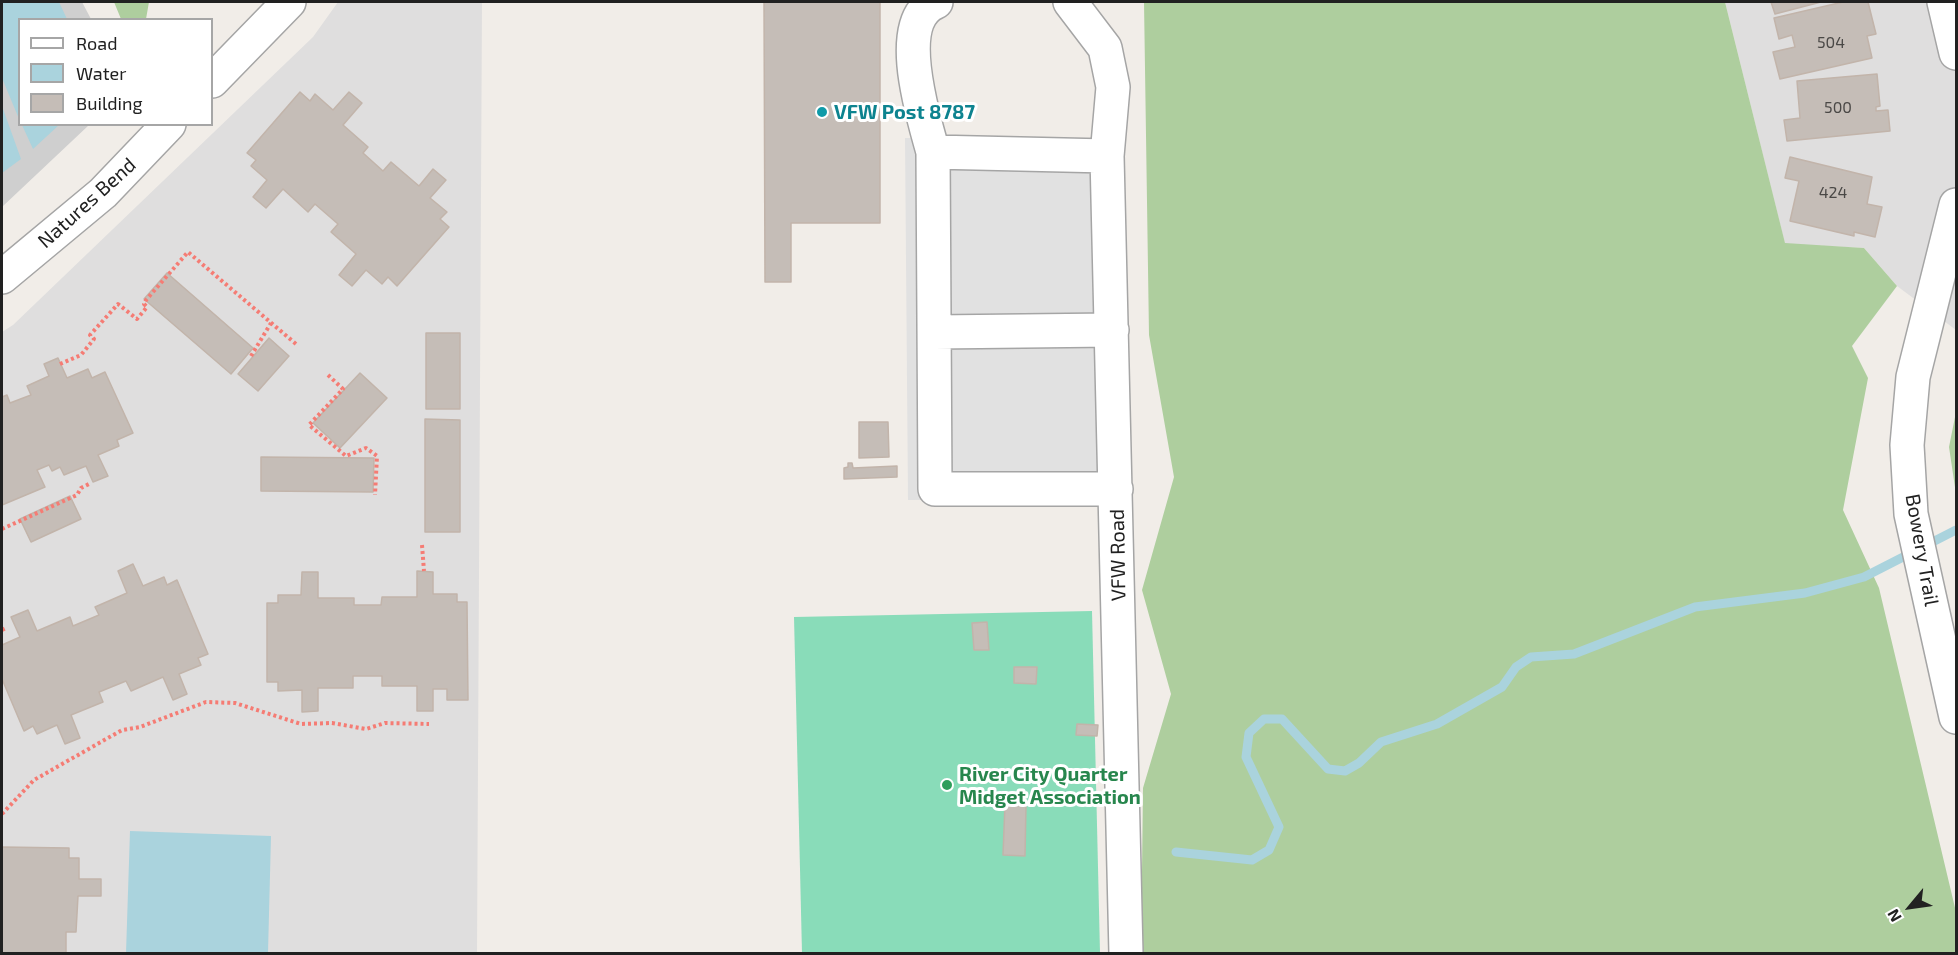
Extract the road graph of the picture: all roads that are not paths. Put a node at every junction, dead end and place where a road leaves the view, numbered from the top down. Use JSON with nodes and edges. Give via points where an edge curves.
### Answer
{"nodes":[{"id":1,"x":289,"y":2,"type":"edge"},
{"id":2,"x":936,"y":2,"type":"edge"},
{"id":3,"x":1070,"y":2,"type":"edge"},
{"id":4,"x":1944,"y":2,"type":"edge"},
{"id":5,"x":1956,"y":53,"type":"edge"},
{"id":6,"x":213,"y":80,"type":"edge"},
{"id":7,"x":168,"y":126,"type":"edge"},
{"id":8,"x":933,"y":153,"type":"junction"},
{"id":9,"x":1107,"y":156,"type":"junction"},
{"id":10,"x":1956,"y":205,"type":"edge"},
{"id":11,"x":2,"y":277,"type":"edge"},
{"id":12,"x":1112,"y":330,"type":"junction"},
{"id":13,"x":935,"y":332,"type":"junction"},
{"id":14,"x":1116,"y":489,"type":"junction"},
{"id":15,"x":1956,"y":717,"type":"edge"},
{"id":16,"x":1126,"y":954,"type":"edge"}],
"edges":[{"from":1,"to":6,"type":"street"},
{"from":2,"to":8,"type":"street","via":[[915,24],[914,85]]},
{"from":3,"to":9,"type":"street","name":"VFW Road","via":[[1105,48],[1113,87]]},
{"from":4,"to":5,"type":"street"},
{"from":7,"to":11,"type":"street","name":"Natures Bend","via":[[103,193]]},
{"from":8,"to":9,"type":"street"},
{"from":8,"to":13,"type":"street"},
{"from":9,"to":12,"type":"street","name":"VFW Road"},
{"from":10,"to":15,"type":"street","name":"Bowery Trail","via":[[1913,377],[1908,461],[1911,514]]},
{"from":12,"to":13,"type":"street"},
{"from":12,"to":14,"type":"street","name":"VFW Road"},
{"from":13,"to":14,"type":"street","via":[[935,489]]},
{"from":14,"to":16,"type":"street","name":"VFW Road"}]}
